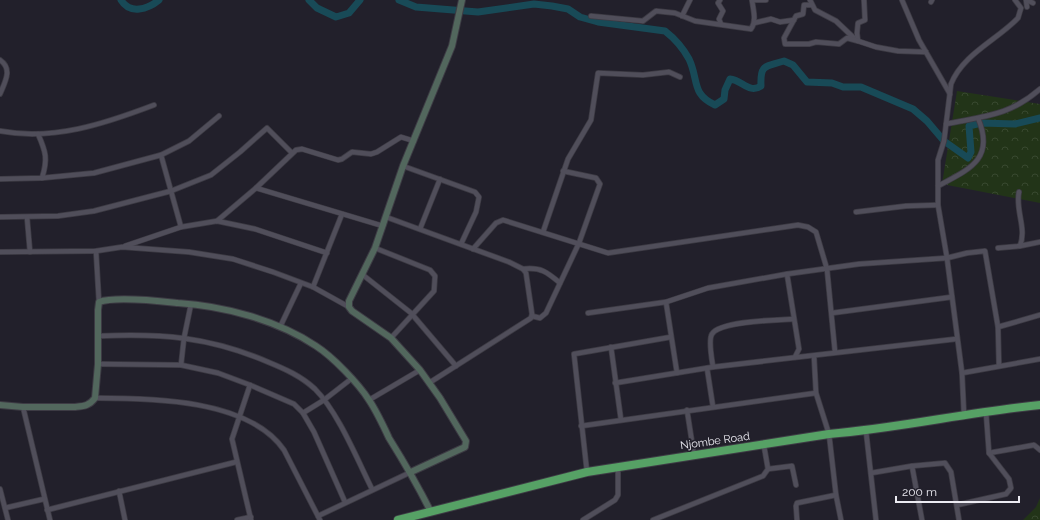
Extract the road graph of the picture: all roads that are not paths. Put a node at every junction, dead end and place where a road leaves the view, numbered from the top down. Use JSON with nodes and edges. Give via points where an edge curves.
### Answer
{"nodes":[{"id":1,"x":462,"y":0,"type":"edge"},
{"id":2,"x":690,"y":0,"type":"edge"},
{"id":3,"x":720,"y":0,"type":"edge"},
{"id":4,"x":752,"y":0,"type":"edge"},
{"id":5,"x":766,"y":0,"type":"edge"},
{"id":6,"x":864,"y":0,"type":"edge"},
{"id":7,"x":902,"y":0,"type":"edge"},
{"id":8,"x":1015,"y":0,"type":"edge"},
{"id":9,"x":1027,"y":0,"type":"edge"},
{"id":10,"x":811,"y":2,"type":"edge"},
{"id":11,"x":1033,"y":3,"type":"dead end"},
{"id":12,"x":1027,"y":7,"type":"dead end"},
{"id":13,"x":591,"y":16,"type":"dead end"},
{"id":14,"x":682,"y":16,"type":"junction"},
{"id":15,"x":794,"y":20,"type":"junction"},
{"id":16,"x":754,"y":23,"type":"junction"},
{"id":17,"x":721,"y":24,"type":"junction"},
{"id":18,"x":858,"y":41,"type":"junction"},
{"id":19,"x":926,"y":52,"type":"junction"},
{"id":20,"x":0,"y":60,"type":"edge"},
{"id":21,"x":680,"y":77,"type":"dead end"},
{"id":22,"x":1040,"y":89,"type":"edge"},
{"id":23,"x":0,"y":94,"type":"edge"},
{"id":24,"x":950,"y":94,"type":"junction"},
{"id":25,"x":154,"y":105,"type":"dead end"},
{"id":26,"x":219,"y":116,"type":"dead end"},
{"id":27,"x":978,"y":118,"type":"junction"},
{"id":28,"x":946,"y":124,"type":"junction"},
{"id":29,"x":0,"y":131,"type":"edge"},
{"id":30,"x":38,"y":134,"type":"junction"},
{"id":31,"x":414,"y":141,"type":"junction"},
{"id":32,"x":292,"y":153,"type":"junction"},
{"id":33,"x":160,"y":155,"type":"junction"},
{"id":34,"x":404,"y":166,"type":"junction"},
{"id":35,"x":563,"y":171,"type":"junction"},
{"id":36,"x":0,"y":178,"type":"edge"},
{"id":37,"x":42,"y":178,"type":"junction"},
{"id":38,"x":440,"y":179,"type":"junction"},
{"id":39,"x":938,"y":186,"type":"junction"},
{"id":40,"x":256,"y":188,"type":"junction"},
{"id":41,"x":171,"y":191,"type":"junction"},
{"id":42,"x":1019,"y":192,"type":"dead end"},
{"id":43,"x":938,"y":205,"type":"junction"},
{"id":44,"x":856,"y":212,"type":"dead end"},
{"id":45,"x":342,"y":214,"type":"junction"},
{"id":46,"x":0,"y":216,"type":"edge"},
{"id":47,"x":27,"y":217,"type":"junction"},
{"id":48,"x":386,"y":217,"type":"junction"},
{"id":49,"x":217,"y":221,"type":"junction"},
{"id":50,"x":383,"y":226,"type":"junction"},
{"id":51,"x":181,"y":227,"type":"junction"},
{"id":52,"x":420,"y":229,"type":"junction"},
{"id":53,"x":543,"y":232,"type":"junction"},
{"id":54,"x":701,"y":233,"type":"dead end"},
{"id":55,"x":709,"y":237,"type":"junction"},
{"id":56,"x":1040,"y":242,"type":"edge"},
{"id":57,"x":579,"y":243,"type":"junction"},
{"id":58,"x":461,"y":244,"type":"junction"},
{"id":59,"x":1020,"y":246,"type":"junction"},
{"id":60,"x":122,"y":247,"type":"junction"},
{"id":61,"x":375,"y":248,"type":"junction"},
{"id":62,"x":998,"y":248,"type":"dead end"},
{"id":63,"x":473,"y":249,"type":"junction"},
{"id":64,"x":96,"y":251,"type":"junction"},
{"id":65,"x":0,"y":252,"type":"edge"},
{"id":66,"x":30,"y":252,"type":"junction"},
{"id":67,"x":327,"y":253,"type":"junction"},
{"id":68,"x":947,"y":258,"type":"junction"},
{"id":69,"x":523,"y":269,"type":"junction"},
{"id":70,"x":827,"y":269,"type":"junction"},
{"id":71,"x":787,"y":274,"type":"junction"},
{"id":72,"x":363,"y":275,"type":"junction"},
{"id":73,"x":302,"y":283,"type":"junction"},
{"id":74,"x":560,"y":283,"type":"junction"},
{"id":75,"x":313,"y":287,"type":"junction"},
{"id":76,"x":952,"y":297,"type":"junction"},
{"id":77,"x":99,"y":302,"type":"junction"},
{"id":78,"x":666,"y":302,"type":"junction"},
{"id":79,"x":191,"y":304,"type":"junction"},
{"id":80,"x":349,"y":306,"type":"junction"},
{"id":81,"x":588,"y":312,"type":"dead end"},
{"id":82,"x":412,"y":313,"type":"junction"},
{"id":83,"x":832,"y":313,"type":"junction"},
{"id":84,"x":532,"y":316,"type":"junction"},
{"id":85,"x":1040,"y":316,"type":"edge"},
{"id":86,"x":793,"y":319,"type":"junction"},
{"id":87,"x":280,"y":327,"type":"junction"},
{"id":88,"x":998,"y":327,"type":"junction"},
{"id":89,"x":98,"y":336,"type":"junction"},
{"id":90,"x":671,"y":337,"type":"junction"},
{"id":91,"x":184,"y":338,"type":"junction"},
{"id":92,"x":391,"y":338,"type":"junction"},
{"id":93,"x":956,"y":339,"type":"junction"},
{"id":94,"x":611,"y":347,"type":"junction"},
{"id":95,"x":835,"y":352,"type":"junction"},
{"id":96,"x":814,"y":356,"type":"junction"},
{"id":97,"x":795,"y":358,"type":"junction"},
{"id":98,"x":1040,"y":359,"type":"edge"},
{"id":99,"x":98,"y":364,"type":"junction"},
{"id":100,"x":181,"y":366,"type":"junction"},
{"id":101,"x":456,"y":366,"type":"junction"},
{"id":102,"x":999,"y":366,"type":"junction"},
{"id":103,"x":713,"y":367,"type":"junction"},
{"id":104,"x":707,"y":368,"type":"junction"},
{"id":105,"x":420,"y":370,"type":"junction"},
{"id":106,"x":677,"y":373,"type":"junction"},
{"id":107,"x":962,"y":373,"type":"junction"},
{"id":108,"x":351,"y":379,"type":"junction"},
{"id":109,"x":429,"y":383,"type":"junction"},
{"id":110,"x":615,"y":383,"type":"junction"},
{"id":111,"x":250,"y":385,"type":"junction"},
{"id":112,"x":816,"y":393,"type":"junction"},
{"id":113,"x":95,"y":398,"type":"junction"},
{"id":114,"x":324,"y":400,"type":"junction"},
{"id":115,"x":369,"y":400,"type":"junction"},
{"id":116,"x":0,"y":405,"type":"edge"},
{"id":117,"x":1040,"y":405,"type":"edge"},
{"id":118,"x":23,"y":407,"type":"junction"},
{"id":119,"x":713,"y":407,"type":"junction"},
{"id":120,"x":687,"y":410,"type":"junction"},
{"id":121,"x":986,"y":412,"type":"junction"},
{"id":122,"x":303,"y":413,"type":"junction"},
{"id":123,"x":964,"y":415,"type":"junction"},
{"id":124,"x":240,"y":418,"type":"junction"},
{"id":125,"x":621,"y":420,"type":"junction"},
{"id":126,"x":581,"y":426,"type":"junction"},
{"id":127,"x":866,"y":431,"type":"junction"},
{"id":128,"x":829,"y":434,"type":"junction"},
{"id":129,"x":764,"y":446,"type":"junction"},
{"id":130,"x":1040,"y":450,"type":"edge"},
{"id":131,"x":989,"y":452,"type":"junction"},
{"id":132,"x":694,"y":456,"type":"junction"},
{"id":133,"x":236,"y":462,"type":"junction"},
{"id":134,"x":618,"y":466,"type":"junction"},
{"id":135,"x":912,"y":466,"type":"junction"},
{"id":136,"x":768,"y":469,"type":"junction"},
{"id":137,"x":411,"y":472,"type":"junction"},
{"id":138,"x":587,"y":472,"type":"junction"},
{"id":139,"x":871,"y":473,"type":"junction"},
{"id":140,"x":796,"y":485,"type":"dead end"},
{"id":141,"x":0,"y":489,"type":"edge"},
{"id":142,"x":372,"y":489,"type":"junction"},
{"id":143,"x":118,"y":491,"type":"junction"},
{"id":144,"x":836,"y":495,"type":"junction"},
{"id":145,"x":44,"y":500,"type":"junction"},
{"id":146,"x":345,"y":502,"type":"junction"},
{"id":147,"x":957,"y":505,"type":"junction"},
{"id":148,"x":5,"y":508,"type":"junction"},
{"id":149,"x":47,"y":510,"type":"junction"},
{"id":150,"x":431,"y":512,"type":"junction"},
{"id":151,"x":251,"y":518,"type":"edge"},
{"id":152,"x":319,"y":518,"type":"edge"},
{"id":153,"x":8,"y":520,"type":"edge"},
{"id":154,"x":50,"y":520,"type":"edge"},
{"id":155,"x":125,"y":520,"type":"edge"},
{"id":156,"x":237,"y":520,"type":"edge"},
{"id":157,"x":398,"y":520,"type":"edge"},
{"id":158,"x":583,"y":520,"type":"edge"},
{"id":159,"x":653,"y":520,"type":"edge"},
{"id":160,"x":797,"y":520,"type":"edge"},
{"id":161,"x":841,"y":520,"type":"edge"},
{"id":162,"x":876,"y":520,"type":"edge"},
{"id":163,"x":922,"y":520,"type":"edge"},
{"id":164,"x":959,"y":520,"type":"edge"}],
"edges":[{"from":1,"to":31,"type":"street","via":[[452,46]]},
{"from":2,"to":14,"type":"street"},
{"from":3,"to":17,"type":"street","via":[[718,4],[723,11],[719,19]]},
{"from":4,"to":5,"type":"street"},
{"from":4,"to":16,"type":"street"},
{"from":6,"to":18,"type":"street","via":[[865,20],[858,23]]},
{"from":7,"to":19,"type":"street"},
{"from":8,"to":24,"type":"street","via":[[1021,8],[1018,18],[964,64],[954,76]]},
{"from":9,"to":11,"type":"street"},
{"from":9,"to":12,"type":"street"},
{"from":10,"to":15,"type":"street","via":[[804,5],[803,14],[796,16]]},
{"from":10,"to":18,"type":"street","via":[[819,13],[836,21]]},
{"from":13,"to":14,"type":"street","via":[[643,21],[656,12]]},
{"from":14,"to":17,"type":"street","via":[[695,22]]},
{"from":15,"to":16,"type":"street","via":[[780,22],[771,19]]},
{"from":15,"to":18,"type":"street","via":[[784,38],[785,44],[839,44],[847,38]]},
{"from":16,"to":17,"type":"street","via":[[751,29]]},
{"from":18,"to":19,"type":"street","via":[[876,48]]},
{"from":19,"to":24,"type":"street"},
{"from":20,"to":23,"type":"street","via":[[8,72]]},
{"from":21,"to":35,"type":"street","via":[[669,72],[643,75],[598,73],[591,120]]},
{"from":22,"to":27,"type":"street","via":[[1012,109]]},
{"from":24,"to":28,"type":"street"},
{"from":25,"to":30,"type":"street","via":[[80,130]]},
{"from":26,"to":33,"type":"street","via":[[189,141]]},
{"from":27,"to":28,"type":"street"},
{"from":27,"to":39,"type":"street","via":[[985,142],[978,161],[960,175]]},
{"from":28,"to":39,"type":"street","via":[[938,160]]},
{"from":29,"to":30,"type":"street"},
{"from":30,"to":37,"type":"street","via":[[44,148],[46,164]]},
{"from":31,"to":32,"type":"street","via":[[400,137],[377,152],[352,152],[338,160],[302,149]]},
{"from":31,"to":34,"type":"street"},
{"from":32,"to":40,"type":"street"},
{"from":32,"to":41,"type":"street","via":[[266,128],[211,175]]},
{"from":33,"to":37,"type":"street","via":[[94,173]]},
{"from":33,"to":41,"type":"street"},
{"from":34,"to":38,"type":"street"},
{"from":34,"to":48,"type":"street"},
{"from":35,"to":53,"type":"street"},
{"from":35,"to":57,"type":"street","via":[[596,178],[600,184]]},
{"from":36,"to":37,"type":"street"},
{"from":38,"to":52,"type":"street"},
{"from":38,"to":58,"type":"street","via":[[475,192],[479,197],[476,212]]},
{"from":39,"to":43,"type":"street"},
{"from":40,"to":45,"type":"street"},
{"from":40,"to":49,"type":"street"},
{"from":41,"to":47,"type":"street","via":[[94,211]]},
{"from":41,"to":51,"type":"street"},
{"from":42,"to":59,"type":"street","via":[[1023,238]]},
{"from":43,"to":44,"type":"street"},
{"from":43,"to":68,"type":"street"},
{"from":45,"to":50,"type":"street"},
{"from":45,"to":67,"type":"street"},
{"from":46,"to":47,"type":"street"},
{"from":47,"to":66,"type":"street"},
{"from":48,"to":50,"type":"street"},
{"from":48,"to":52,"type":"street"},
{"from":49,"to":51,"type":"street"},
{"from":49,"to":67,"type":"street","via":[[255,229]]},
{"from":50,"to":61,"type":"street"},
{"from":51,"to":60,"type":"street"},
{"from":52,"to":58,"type":"street"},
{"from":53,"to":57,"type":"street"},
{"from":53,"to":63,"type":"street","via":[[503,220],[496,223]]},
{"from":54,"to":55,"type":"street"},
{"from":55,"to":57,"type":"street","via":[[608,252]]},
{"from":55,"to":70,"type":"street","via":[[798,225],[808,227],[816,232]]},
{"from":56,"to":59,"type":"street"},
{"from":57,"to":74,"type":"street"},
{"from":58,"to":63,"type":"street"},
{"from":59,"to":62,"type":"street"},
{"from":60,"to":64,"type":"street"},
{"from":60,"to":73,"type":"street","via":[[189,252],[233,260]]},
{"from":61,"to":72,"type":"street"},
{"from":61,"to":82,"type":"street","via":[[430,270],[435,276],[434,291]]},
{"from":63,"to":69,"type":"street"},
{"from":64,"to":66,"type":"street"},
{"from":64,"to":77,"type":"street"},
{"from":65,"to":66,"type":"street"},
{"from":67,"to":75,"type":"street"},
{"from":68,"to":70,"type":"street","via":[[859,264]]},
{"from":68,"to":76,"type":"street"},
{"from":68,"to":88,"type":"street","via":[[985,251]]},
{"from":69,"to":74,"type":"street","via":[[535,268],[548,272]]},
{"from":69,"to":84,"type":"street","via":[[527,276]]},
{"from":70,"to":71,"type":"street"},
{"from":70,"to":83,"type":"street"},
{"from":71,"to":78,"type":"street","via":[[708,288]]},
{"from":71,"to":86,"type":"street"},
{"from":72,"to":80,"type":"street","via":[[349,301]]},
{"from":72,"to":82,"type":"street"},
{"from":73,"to":75,"type":"street"},
{"from":73,"to":87,"type":"street"},
{"from":74,"to":84,"type":"street","via":[[544,316]]},
{"from":75,"to":80,"type":"street"},
{"from":76,"to":83,"type":"street"},
{"from":76,"to":93,"type":"street"},
{"from":77,"to":79,"type":"street","via":[[132,300]]},
{"from":77,"to":89,"type":"street"},
{"from":78,"to":81,"type":"street"},
{"from":78,"to":90,"type":"street"},
{"from":79,"to":87,"type":"street","via":[[231,312]]},
{"from":79,"to":91,"type":"street"},
{"from":80,"to":92,"type":"street","via":[[357,315]]},
{"from":82,"to":92,"type":"street"},
{"from":82,"to":101,"type":"street"},
{"from":83,"to":95,"type":"street"},
{"from":84,"to":101,"type":"street"},
{"from":85,"to":88,"type":"street"},
{"from":86,"to":97,"type":"street","via":[[799,350]]},
{"from":86,"to":103,"type":"street","via":[[730,325],[716,330],[711,336]]},
{"from":87,"to":108,"type":"street","via":[[316,346]]},
{"from":88,"to":102,"type":"street"},
{"from":89,"to":91,"type":"street","via":[[136,334]]},
{"from":89,"to":99,"type":"street"},
{"from":90,"to":94,"type":"street"},
{"from":90,"to":106,"type":"street"},
{"from":91,"to":100,"type":"street"},
{"from":91,"to":114,"type":"street","via":[[224,346],[284,369],[298,376]]},
{"from":92,"to":105,"type":"street"},
{"from":93,"to":95,"type":"street"},
{"from":93,"to":107,"type":"street"},
{"from":94,"to":110,"type":"street"},
{"from":94,"to":126,"type":"street","via":[[574,354]]},
{"from":95,"to":96,"type":"street"},
{"from":96,"to":97,"type":"street"},
{"from":96,"to":112,"type":"street"},
{"from":97,"to":103,"type":"street"},
{"from":98,"to":102,"type":"street"},
{"from":99,"to":100,"type":"street"},
{"from":99,"to":113,"type":"street"},
{"from":100,"to":111,"type":"street","via":[[218,373]]},
{"from":101,"to":109,"type":"street"},
{"from":102,"to":107,"type":"street"},
{"from":103,"to":104,"type":"street"},
{"from":104,"to":106,"type":"street"},
{"from":104,"to":119,"type":"street"},
{"from":105,"to":109,"type":"street"},
{"from":105,"to":115,"type":"street"},
{"from":106,"to":110,"type":"street"},
{"from":107,"to":123,"type":"street"},
{"from":108,"to":114,"type":"street"},
{"from":108,"to":115,"type":"street"},
{"from":109,"to":137,"type":"street","via":[[467,444]]},
{"from":110,"to":125,"type":"street"},
{"from":111,"to":122,"type":"street","via":[[294,404]]},
{"from":111,"to":124,"type":"street"},
{"from":112,"to":119,"type":"street"},
{"from":112,"to":128,"type":"street"},
{"from":113,"to":118,"type":"street","via":[[83,406]]},
{"from":113,"to":124,"type":"street","via":[[164,399]]},
{"from":114,"to":122,"type":"street"},
{"from":114,"to":142,"type":"street","via":[[341,427]]},
{"from":115,"to":137,"type":"street"},
{"from":116,"to":118,"type":"street"},
{"from":117,"to":121,"type":"highway","name":"Njombe Road"},
{"from":118,"to":145,"type":"street"},
{"from":119,"to":120,"type":"street"},
{"from":120,"to":125,"type":"street"},
{"from":120,"to":132,"type":"street"},
{"from":121,"to":123,"type":"highway","name":"Njombe Road"},
{"from":121,"to":131,"type":"street"},
{"from":122,"to":146,"type":"street"},
{"from":123,"to":127,"type":"highway","name":"Njombe Road"},
{"from":124,"to":133,"type":"street","via":[[232,439]]},
{"from":124,"to":152,"type":"street","via":[[261,428],[278,442]]},
{"from":125,"to":126,"type":"street"},
{"from":126,"to":138,"type":"street"},
{"from":127,"to":128,"type":"highway","name":"Njombe Road"},
{"from":127,"to":139,"type":"street"},
{"from":128,"to":129,"type":"highway","name":"Njombe Road"},
{"from":128,"to":144,"type":"street"},
{"from":129,"to":132,"type":"highway","name":"Njombe Road"},
{"from":129,"to":136,"type":"street"},
{"from":130,"to":131,"type":"street","via":[[1034,445]]},
{"from":131,"to":147,"type":"street","via":[[1009,479],[1008,493]]},
{"from":132,"to":134,"type":"highway","name":"Njombe Road"},
{"from":133,"to":143,"type":"street"},
{"from":133,"to":151,"type":"street"},
{"from":134,"to":138,"type":"highway","name":"Njombe Road"},
{"from":134,"to":158,"type":"street","via":[[616,500]]},
{"from":135,"to":139,"type":"street"},
{"from":135,"to":147,"type":"street","via":[[945,463],[952,472]]},
{"from":135,"to":163,"type":"street"},
{"from":136,"to":140,"type":"street","via":[[792,466]]},
{"from":136,"to":159,"type":"street","via":[[760,477]]},
{"from":137,"to":142,"type":"street"},
{"from":137,"to":150,"type":"street"},
{"from":138,"to":150,"type":"highway","name":"Njombe Road"},
{"from":139,"to":162,"type":"street"},
{"from":141,"to":148,"type":"street"},
{"from":142,"to":146,"type":"street"},
{"from":143,"to":149,"type":"street"},
{"from":143,"to":155,"type":"street"},
{"from":144,"to":160,"type":"street","via":[[797,502]]},
{"from":144,"to":161,"type":"street"},
{"from":145,"to":148,"type":"street"},
{"from":145,"to":149,"type":"street"},
{"from":146,"to":152,"type":"street"},
{"from":147,"to":164,"type":"street"},
{"from":148,"to":153,"type":"street"},
{"from":149,"to":154,"type":"street"},
{"from":150,"to":157,"type":"highway","name":"Njombe Road"},
{"from":151,"to":156,"type":"street"}]}
